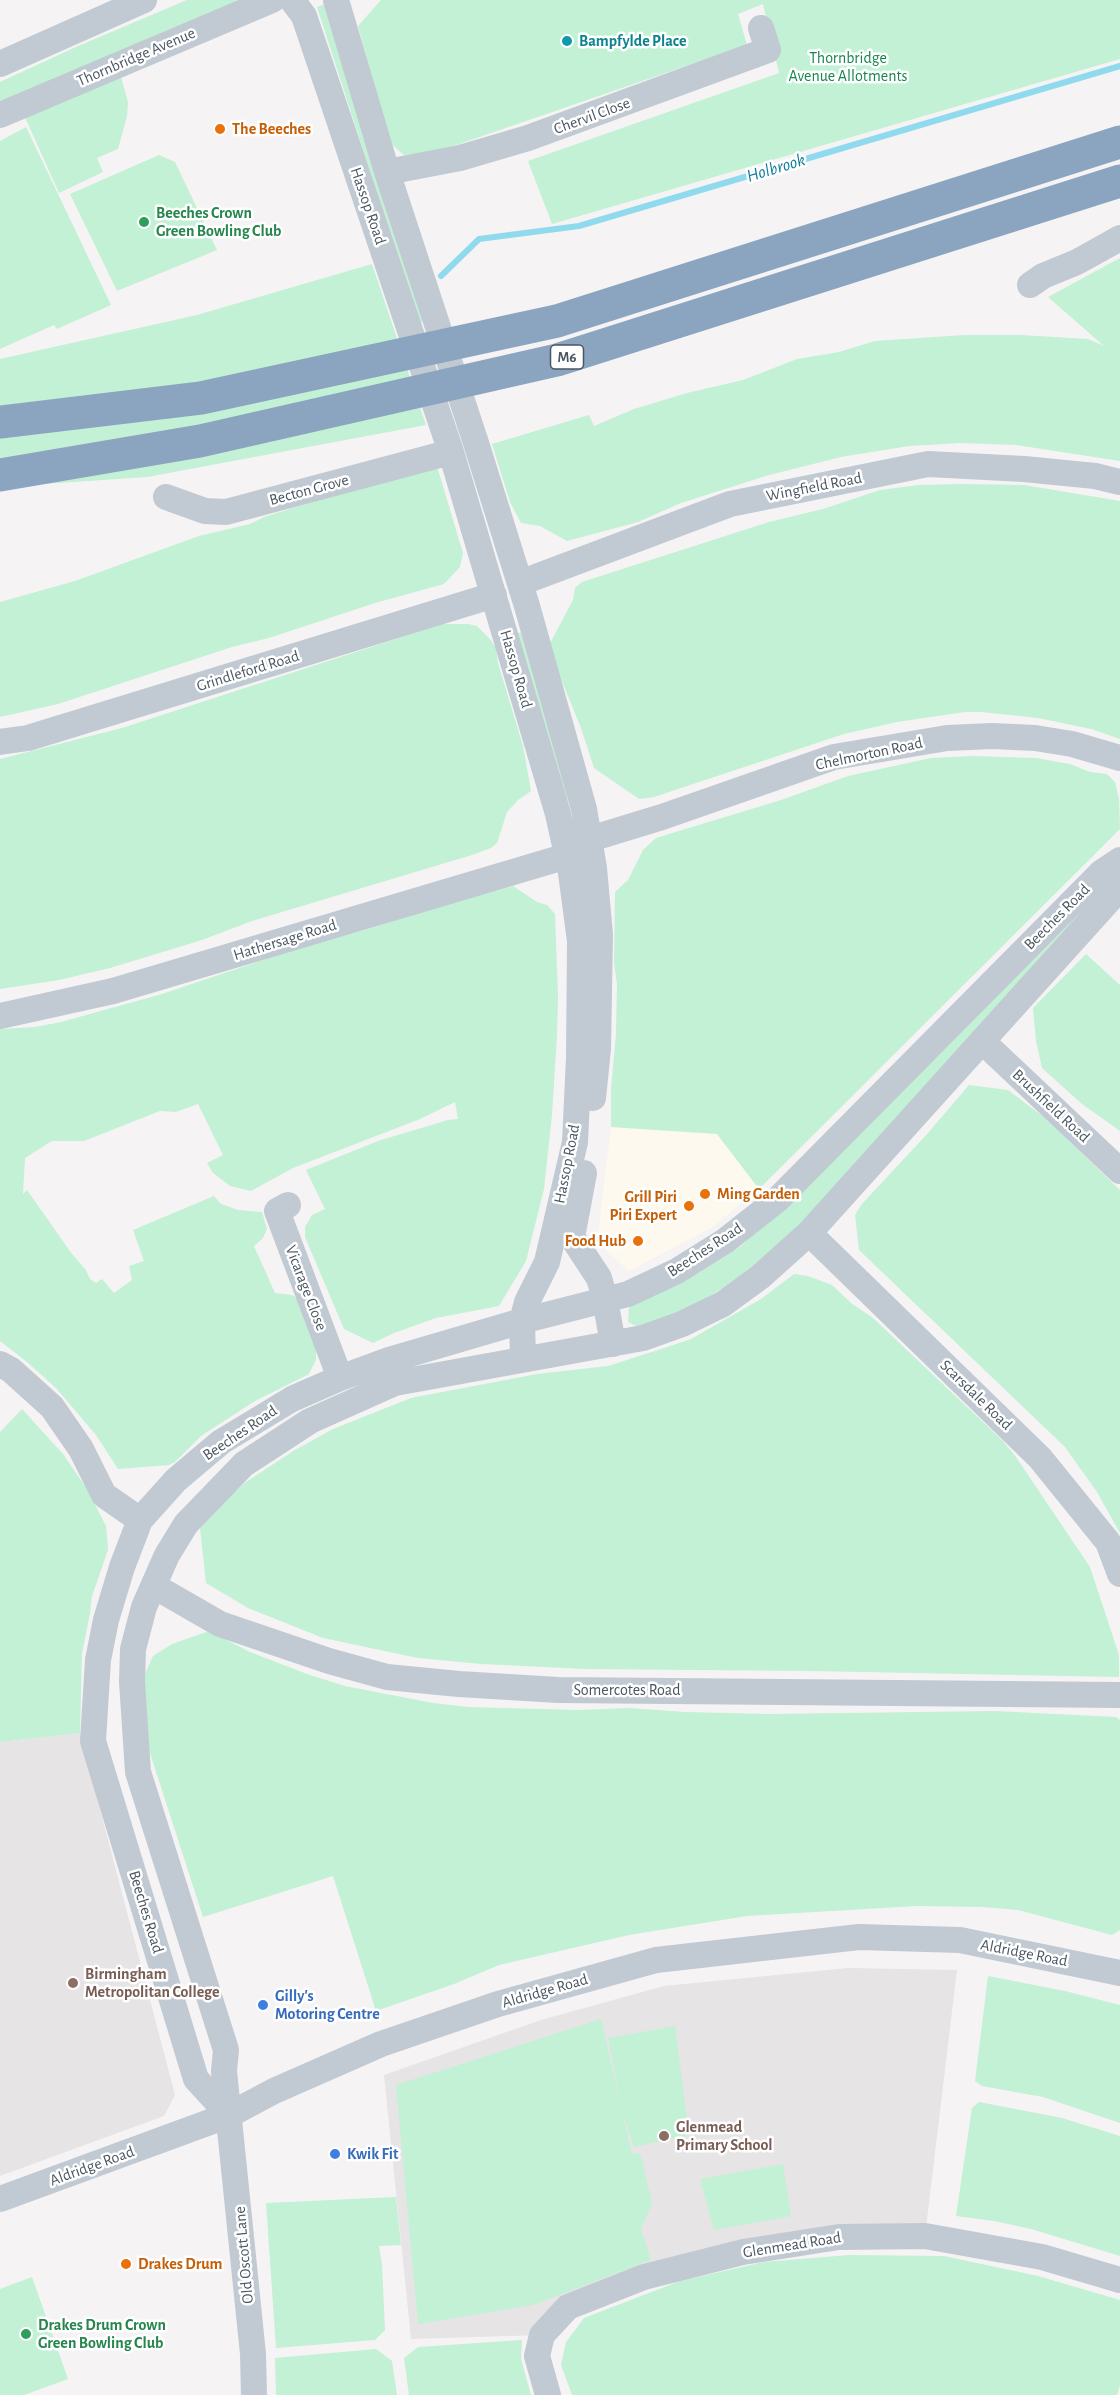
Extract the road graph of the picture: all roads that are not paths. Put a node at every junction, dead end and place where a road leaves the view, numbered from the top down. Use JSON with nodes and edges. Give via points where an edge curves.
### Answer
{"nodes":[{"id":1,"x":144,"y":0,"type":"edge"},
{"id":2,"x":272,"y":0,"type":"edge"},
{"id":3,"x":292,"y":0,"type":"edge"},
{"id":4,"x":336,"y":0,"type":"edge"},
{"id":5,"x":760,"y":28,"type":"dead end"},
{"id":6,"x":0,"y":64,"type":"edge"},
{"id":7,"x":0,"y":115,"type":"edge"},
{"id":8,"x":1120,"y":142,"type":"edge"},
{"id":9,"x":387,"y":172,"type":"junction"},
{"id":10,"x":1120,"y":181,"type":"edge"},
{"id":11,"x":1120,"y":238,"type":"edge"},
{"id":12,"x":1030,"y":285,"type":"dead end"},
{"id":13,"x":0,"y":422,"type":"edge"},
{"id":14,"x":451,"y":452,"type":"junction"},
{"id":15,"x":0,"y":475,"type":"edge"},
{"id":16,"x":1120,"y":482,"type":"edge"},
{"id":17,"x":166,"y":497,"type":"dead end"},
{"id":18,"x":519,"y":583,"type":"junction"},
{"id":19,"x":494,"y":595,"type":"junction"},
{"id":20,"x":0,"y":742,"type":"edge"},
{"id":21,"x":1120,"y":759,"type":"edge"},
{"id":22,"x":590,"y":839,"type":"junction"},
{"id":23,"x":567,"y":856,"type":"junction"},
{"id":24,"x":1120,"y":860,"type":"edge"},
{"id":25,"x":1120,"y":888,"type":"edge"},
{"id":26,"x":0,"y":1016,"type":"edge"},
{"id":27,"x":982,"y":1041,"type":"junction"},
{"id":28,"x":1120,"y":1172,"type":"edge"},
{"id":29,"x":288,"y":1205,"type":"dead end"},
{"id":30,"x":809,"y":1233,"type":"junction"},
{"id":31,"x":605,"y":1299,"type":"junction"},
{"id":32,"x":522,"y":1321,"type":"junction"},
{"id":33,"x":613,"y":1344,"type":"junction"},
{"id":34,"x":523,"y":1359,"type":"junction"},
{"id":35,"x":0,"y":1364,"type":"edge"},
{"id":36,"x":340,"y":1378,"type":"junction"},
{"id":37,"x":140,"y":1520,"type":"junction"},
{"id":38,"x":1120,"y":1574,"type":"edge"},
{"id":39,"x":154,"y":1586,"type":"junction"},
{"id":40,"x":1120,"y":1695,"type":"edge"},
{"id":41,"x":1120,"y":1973,"type":"edge"},
{"id":42,"x":229,"y":2115,"type":"junction"},
{"id":43,"x":0,"y":2199,"type":"edge"},
{"id":44,"x":1120,"y":2280,"type":"edge"},
{"id":45,"x":254,"y":2395,"type":"edge"},
{"id":46,"x":548,"y":2395,"type":"edge"}],
"edges":[{"from":1,"to":6,"type":"street"},
{"from":2,"to":7,"type":"street","name":"Thornbridge Avenue"},
{"from":3,"to":14,"type":"street","name":"Hassop Road","via":[[307,24]]},
{"from":4,"to":9,"type":"street","name":"Hassop Road"},
{"from":5,"to":9,"type":"street","name":"Chervil Close","via":[[768,50],[551,131],[460,158]]},
{"from":8,"to":13,"type":"highway","number":"M6","via":[[557,321],[201,398]]},
{"from":9,"to":18,"type":"street","name":"Hassop Road"},
{"from":10,"to":15,"type":"highway","number":"M6","via":[[557,360],[200,441]]},
{"from":11,"to":12,"type":"street"},
{"from":14,"to":17,"type":"street","name":"Becton Grove","via":[[226,512],[205,511]]},
{"from":14,"to":19,"type":"street","name":"Hassop Road"},
{"from":16,"to":18,"type":"street","name":"Wingfield Road","via":[[1023,469],[928,464],[730,504]]},
{"from":18,"to":22,"type":"street","name":"Hassop Road"},
{"from":19,"to":20,"type":"street","name":"Grindleford Road","via":[[28,738]]},
{"from":19,"to":23,"type":"street","name":"Hassop Road"},
{"from":21,"to":22,"type":"street","name":"Chelmorton Road","via":[[1035,738],[947,738],[834,757]]},
{"from":22,"to":31,"type":"street","name":"Hassop Road","via":[[600,935],[598,1048],[589,1145],[572,1237],[598,1278]]},
{"from":23,"to":26,"type":"street","name":"Hathersage Road","via":[[113,991]]},
{"from":23,"to":32,"type":"street","name":"Hassop Road","via":[[580,941],[575,1142],[547,1262]]},
{"from":24,"to":31,"type":"street","name":"Beeches Road","via":[[1102,872],[777,1200],[725,1241],[677,1271]]},
{"from":25,"to":27,"type":"street","name":"Beeches Road"},
{"from":27,"to":28,"type":"street","name":"Brushfield Road"},
{"from":27,"to":30,"type":"street","name":"Beeches Road"},
{"from":29,"to":36,"type":"street","name":"Vicarage Close","via":[[277,1211]]},
{"from":30,"to":33,"type":"street","name":"Beeches Road","via":[[723,1304],[653,1335]]},
{"from":30,"to":38,"type":"street","name":"Scarsdale Road","via":[[1040,1458],[1108,1542]]},
{"from":31,"to":32,"type":"street","name":"Beeches Road"},
{"from":31,"to":33,"type":"street","name":"Hassop Road"},
{"from":32,"to":34,"type":"street","name":"Hassop Road"},
{"from":32,"to":36,"type":"street","name":"Beeches Road"},
{"from":33,"to":34,"type":"street","name":"Beeches Road"},
{"from":34,"to":39,"type":"street","name":"Beeches Road","via":[[396,1383],[310,1421],[244,1464],[186,1524]]},
{"from":35,"to":37,"type":"street","via":[[52,1407],[81,1449],[104,1495]]},
{"from":36,"to":37,"type":"street","name":"Beeches Road","via":[[292,1399],[221,1442],[176,1480]]},
{"from":37,"to":42,"type":"street","name":"Beeches Road","via":[[106,1620],[98,1660],[93,1741],[196,2079]]},
{"from":39,"to":40,"type":"street","name":"Somercotes Road","via":[[219,1624],[387,1677],[558,1690]]},
{"from":39,"to":42,"type":"street","name":"Beeches Road","via":[[133,1649],[138,1772],[226,2050]]},
{"from":41,"to":42,"type":"street","name":"Aldridge Road","via":[[960,1940],[859,1937],[656,1960],[498,2004],[381,2044]]},
{"from":42,"to":43,"type":"street","name":"Aldridge Road"},
{"from":42,"to":45,"type":"street","name":"Old Oscott Lane"},
{"from":44,"to":46,"type":"street","name":"Glenmead Road","via":[[1042,2256],[925,2236],[839,2237],[743,2252],[644,2277],[568,2307],[542,2335],[537,2356]]}]}
